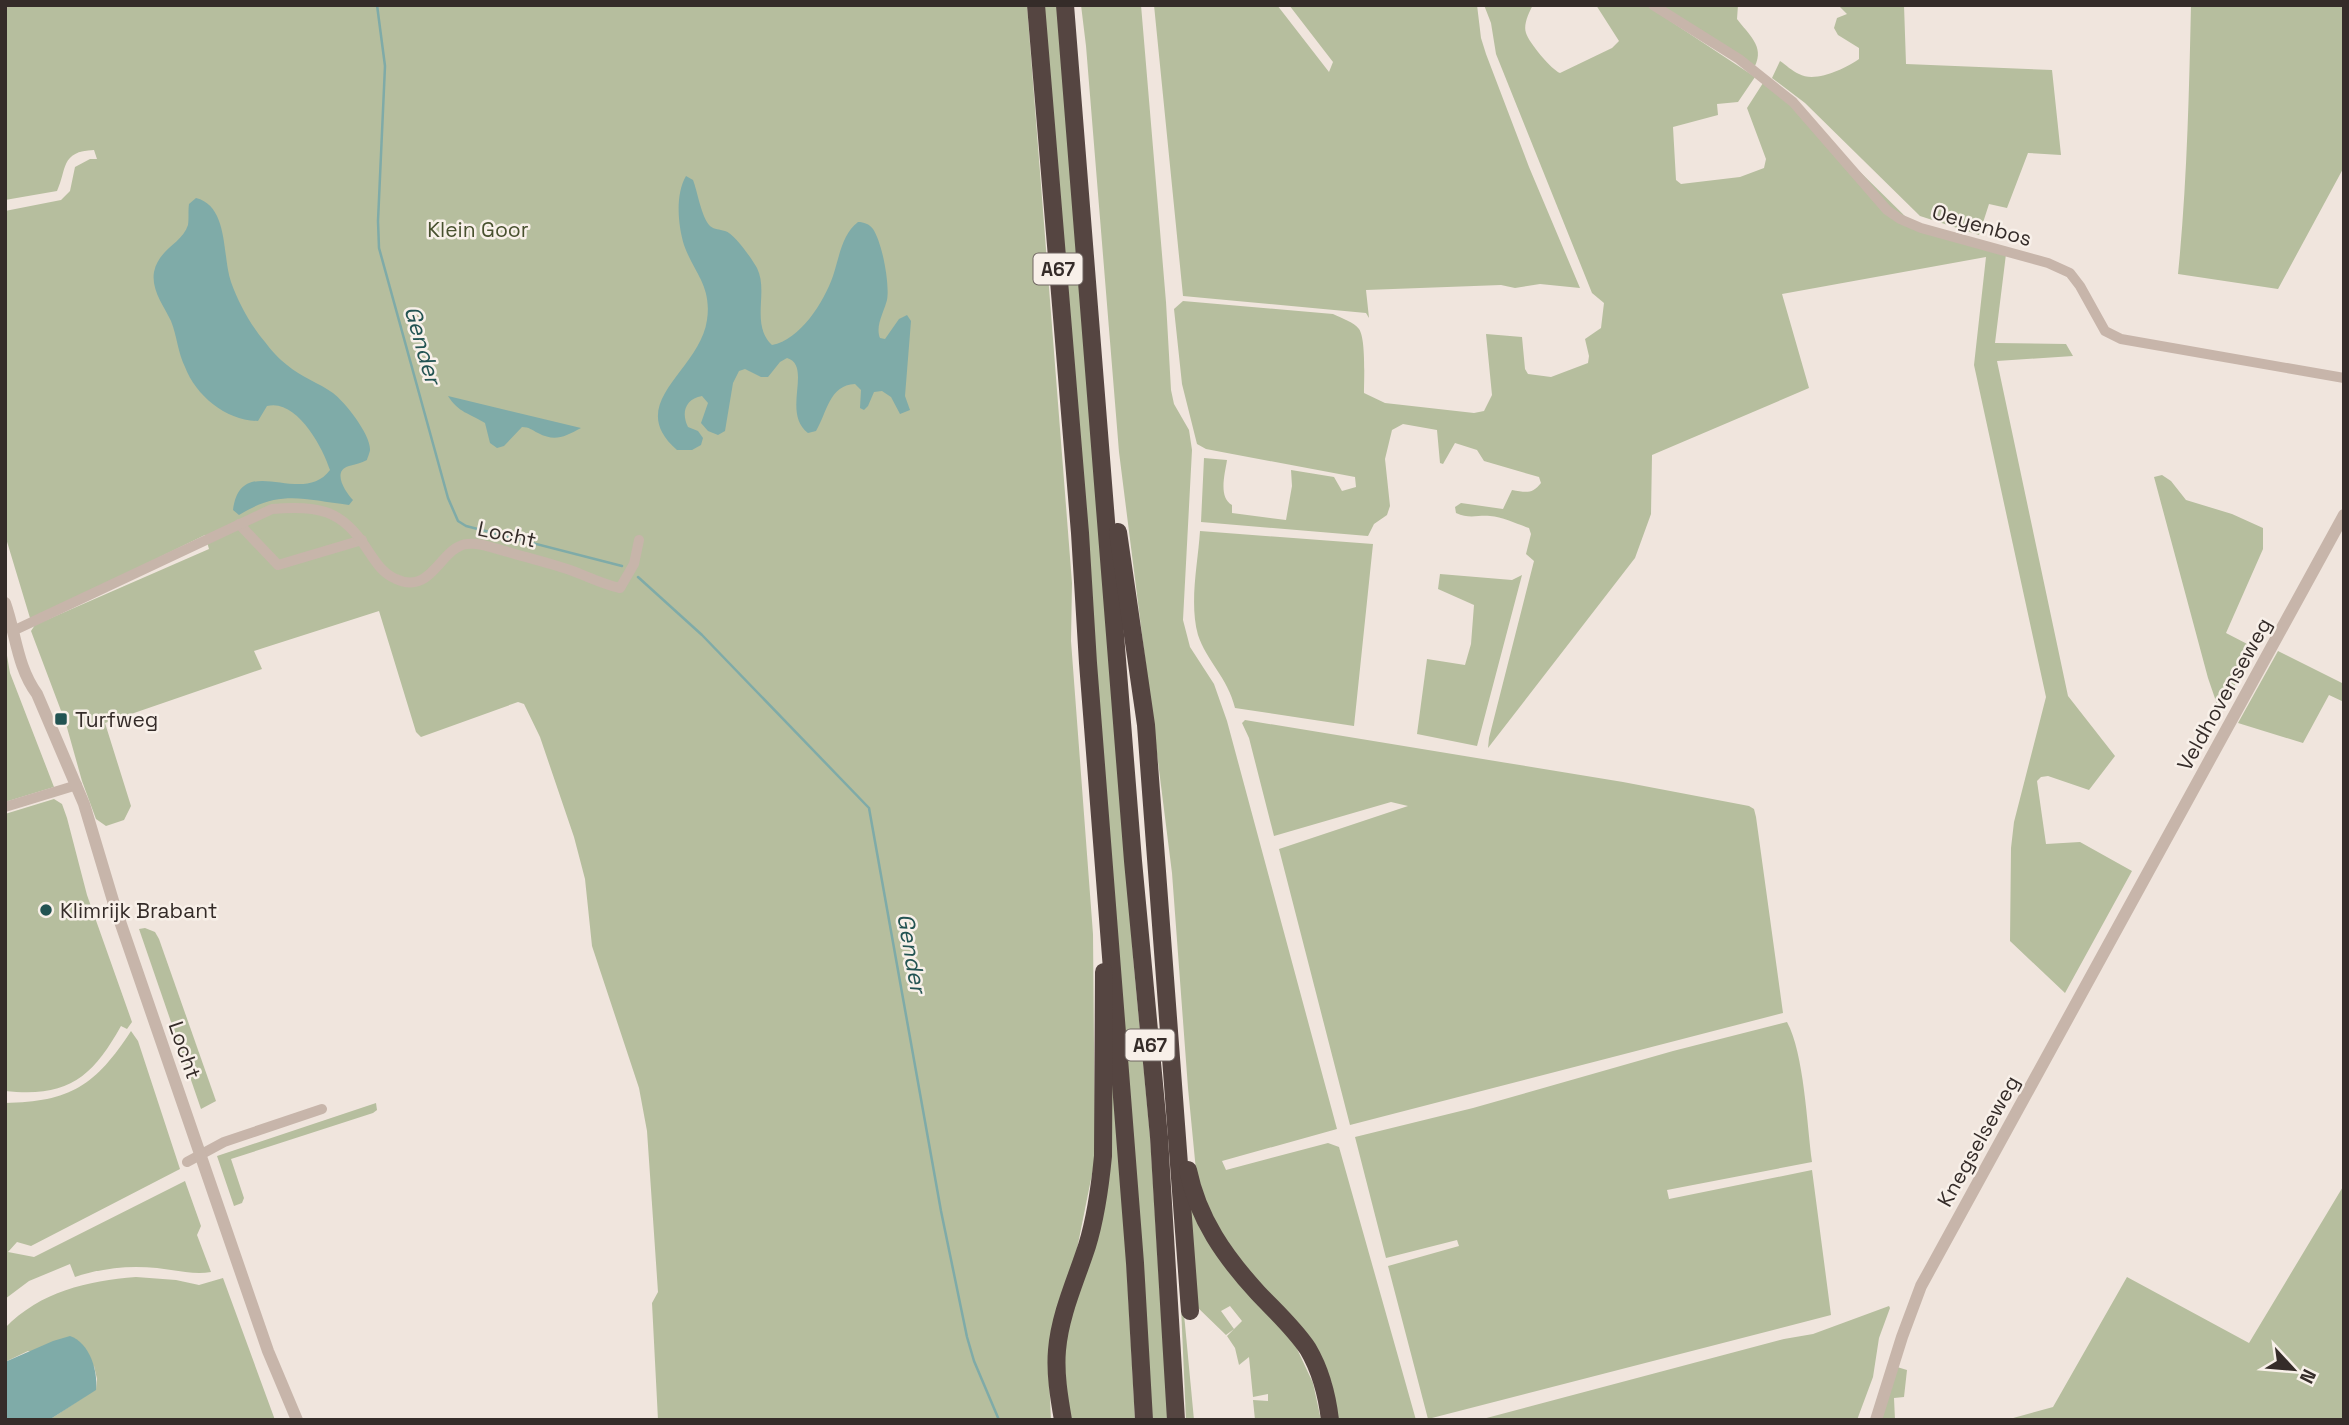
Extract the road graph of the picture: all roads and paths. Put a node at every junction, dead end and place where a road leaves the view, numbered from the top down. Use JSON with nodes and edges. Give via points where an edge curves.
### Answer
{"nodes":[{"id":1,"x":1036,"y":5,"type":"edge"},
{"id":2,"x":1065,"y":5,"type":"edge"},
{"id":3,"x":1653,"y":5,"type":"edge"},
{"id":4,"x":2344,"y":378,"type":"edge"},
{"id":5,"x":1103,"y":464,"type":"junction"},
{"id":6,"x":2344,"y":515,"type":"edge"},
{"id":7,"x":239,"y":524,"type":"junction"},
{"id":8,"x":362,"y":540,"type":"junction"},
{"id":9,"x":639,"y":540,"type":"dead end"},
{"id":10,"x":5,"y":603,"type":"edge"},
{"id":11,"x":15,"y":630,"type":"junction"},
{"id":12,"x":77,"y":785,"type":"junction"},
{"id":13,"x":5,"y":807,"type":"edge"},
{"id":14,"x":2137,"y":891,"type":"joint"},
{"id":15,"x":1108,"y":909,"type":"junction"},
{"id":16,"x":1174,"y":1101,"type":"junction"},
{"id":17,"x":322,"y":1109,"type":"dead end"},
{"id":18,"x":200,"y":1155,"type":"junction"},
{"id":19,"x":187,"y":1163,"type":"dead end"},
{"id":20,"x":1190,"y":1311,"type":"dead end"},
{"id":21,"x":297,"y":1420,"type":"edge"},
{"id":22,"x":1063,"y":1420,"type":"edge"},
{"id":23,"x":1144,"y":1420,"type":"edge"},
{"id":24,"x":1176,"y":1420,"type":"edge"},
{"id":25,"x":1331,"y":1420,"type":"edge"},
{"id":26,"x":1876,"y":1420,"type":"edge"}],
"edges":[{"from":1,"to":15,"type":"highway","number":"A67"},
{"from":2,"to":5,"type":"highway","number":"A67"},
{"from":3,"to":4,"type":"street","name":"Oeyenbos","via":[[1739,59],[1793,102],[1887,211],[1922,228],[2070,273],[2105,331],[2121,339]]},
{"from":5,"to":16,"type":"highway","number":"A67","via":[[1119,533],[1146,725]]},
{"from":5,"to":24,"type":"highway","number":"A67","via":[[1158,1137]]},
{"from":6,"to":14,"type":"street","name":"Veldhovenseweg"},
{"from":7,"to":8,"type":"street","name":"Locht","via":[[272,509],[313,508],[338,516]]},
{"from":7,"to":8,"type":"street","via":[[278,565]]},
{"from":7,"to":11,"type":"street","name":"Locht"},
{"from":8,"to":9,"type":"street","name":"Locht","via":[[380,569],[411,583],[428,576],[455,548],[467,544],[544,562],[620,588],[634,564]]},
{"from":10,"to":11,"type":"street"},
{"from":11,"to":12,"type":"street","name":"Locht"},
{"from":12,"to":13,"type":"street"},
{"from":12,"to":18,"type":"street","name":"Locht"},
{"from":14,"to":26,"type":"street","name":"Knegselseweg","via":[[1921,1286]]},
{"from":15,"to":22,"type":"highway","number":"A67","via":[[1102,995],[1101,1183],[1058,1339]]},
{"from":15,"to":23,"type":"highway","number":"A67"},
{"from":16,"to":20,"type":"highway","number":"A67"},
{"from":16,"to":25,"type":"highway","number":"A67","via":[[1189,1176],[1204,1220],[1236,1268],[1307,1348],[1322,1380]]},
{"from":17,"to":18,"type":"street","via":[[224,1142]]},
{"from":18,"to":19,"type":"street"},
{"from":18,"to":21,"type":"street","name":"Locht","via":[[268,1351]]}]}
